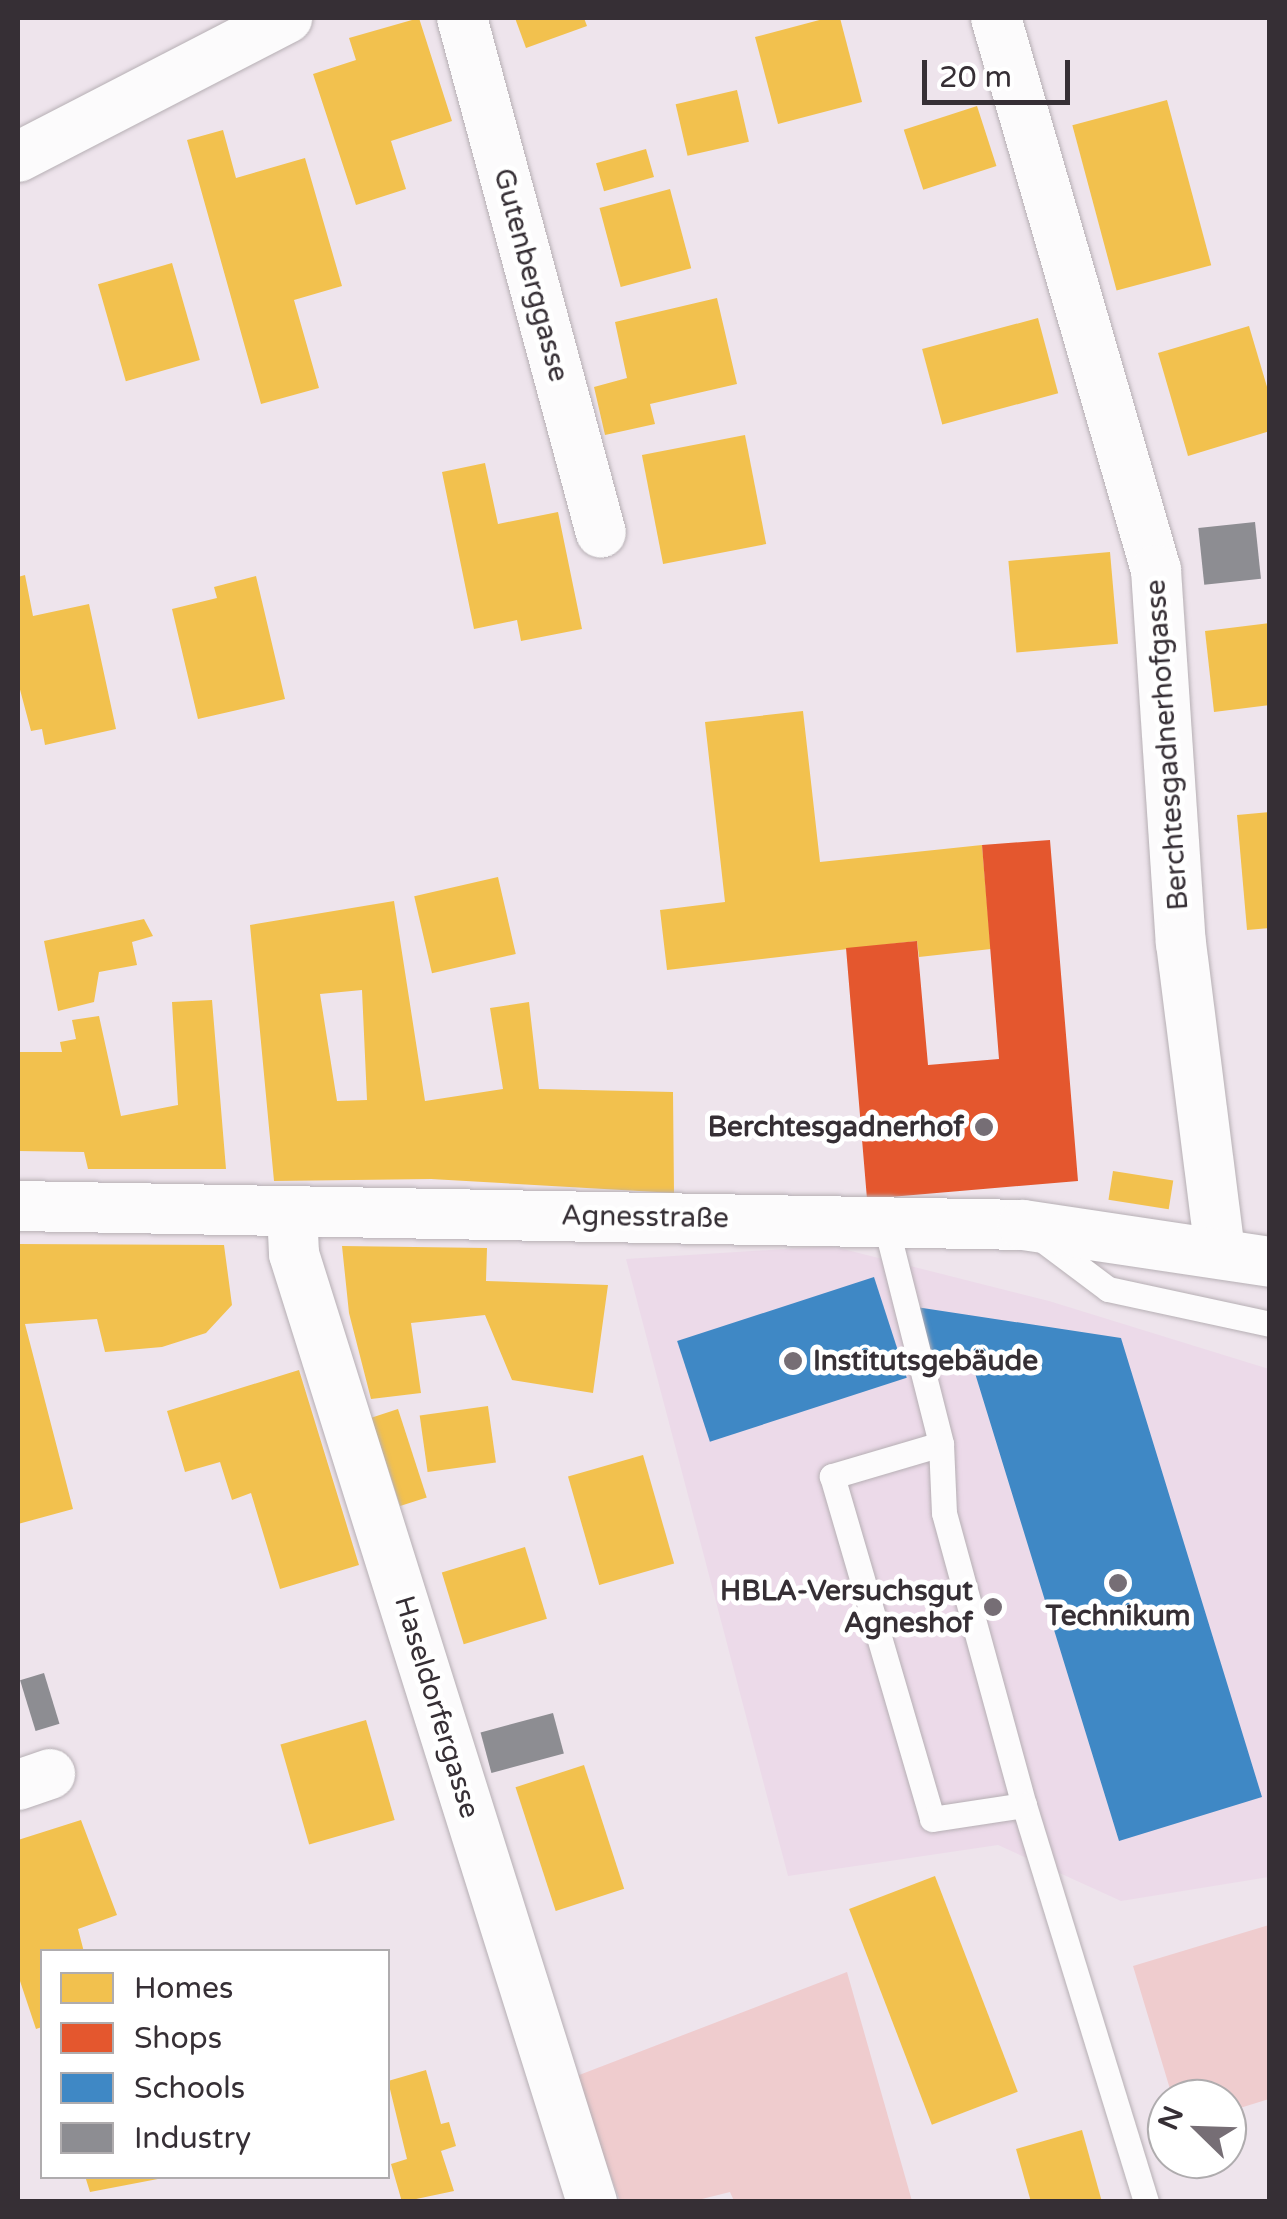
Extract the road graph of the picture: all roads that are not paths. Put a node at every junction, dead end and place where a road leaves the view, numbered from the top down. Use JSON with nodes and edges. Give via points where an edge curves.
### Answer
{"nodes":[{"id":1,"x":288,"y":18,"type":"edge"},
{"id":2,"x":462,"y":18,"type":"edge"},
{"id":3,"x":996,"y":18,"type":"edge"},
{"id":4,"x":18,"y":157,"type":"edge"},
{"id":5,"x":601,"y":533,"type":"dead end"},
{"id":6,"x":18,"y":1206,"type":"edge"},
{"id":7,"x":292,"y":1211,"type":"junction"},
{"id":8,"x":885,"y":1222,"type":"junction"},
{"id":9,"x":1023,"y":1225,"type":"junction"},
{"id":10,"x":1220,"y":1252,"type":"junction"},
{"id":11,"x":1270,"y":1262,"type":"edge"},
{"id":12,"x":1270,"y":1324,"type":"edge"},
{"id":13,"x":941,"y":1444,"type":"junction"},
{"id":14,"x":1024,"y":1805,"type":"junction"},
{"id":15,"x":581,"y":2199,"type":"edge"},
{"id":16,"x":1146,"y":2202,"type":"edge"}],
"edges":[{"from":1,"to":4,"type":"street"},
{"from":2,"to":5,"type":"street","name":"Gutenberggasse"},
{"from":3,"to":10,"type":"street","name":"Berchtesgadnerhofgasse","via":[[1156,570],[1181,943]]},
{"from":6,"to":7,"type":"street","name":"Agnesstraße"},
{"from":7,"to":8,"type":"street","name":"Agnesstraße"},
{"from":7,"to":15,"type":"street","name":"Haseldorfergasse","via":[[294,1254]]},
{"from":8,"to":9,"type":"street","name":"Agnesstraße"},
{"from":8,"to":13,"type":"lane"},
{"from":9,"to":10,"type":"street","name":"Agnesstraße"},
{"from":9,"to":12,"type":"lane","via":[[1108,1290]]},
{"from":10,"to":11,"type":"street","name":"Agnesstraße"},
{"from":13,"to":14,"type":"lane","via":[[944,1513]]},
{"from":13,"to":14,"type":"lane","via":[[832,1476],[932,1819]]},
{"from":14,"to":16,"type":"lane"}]}
